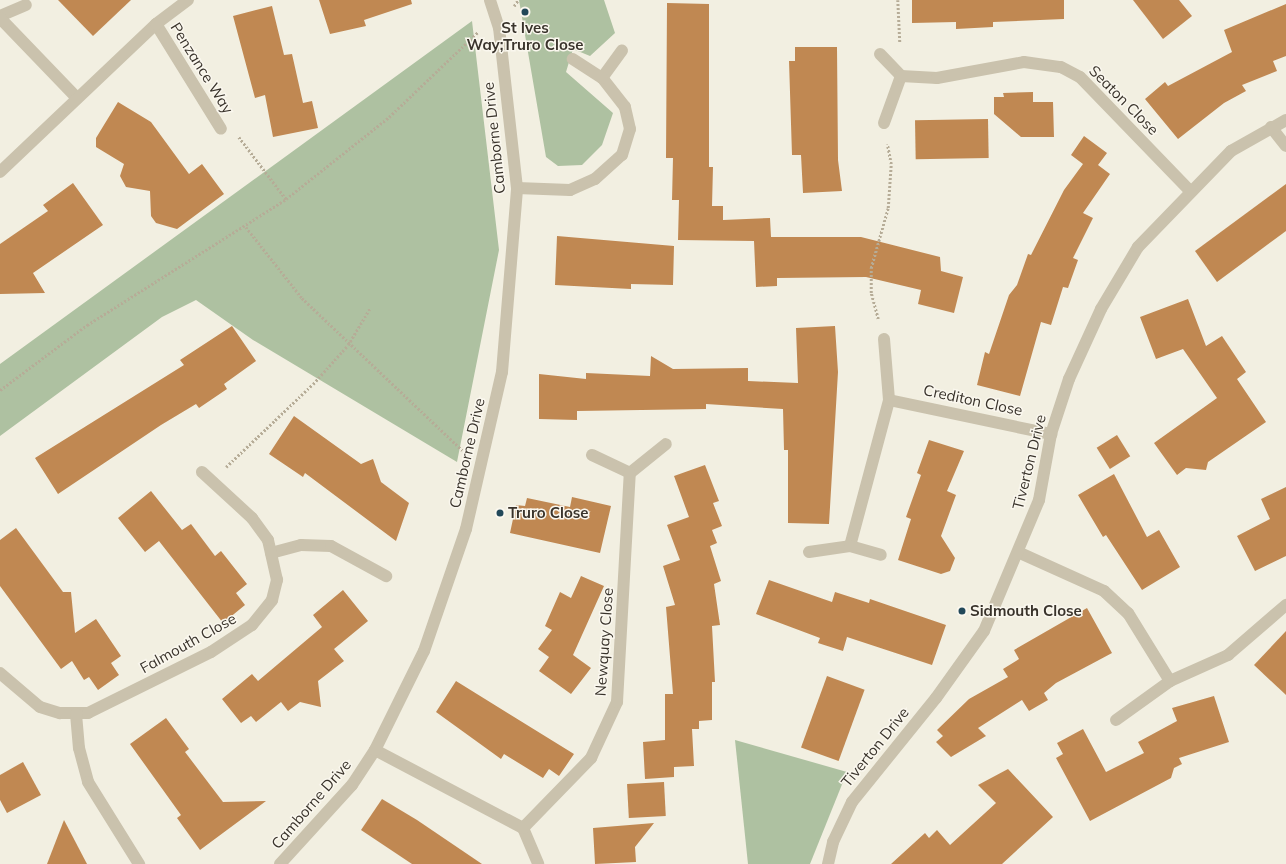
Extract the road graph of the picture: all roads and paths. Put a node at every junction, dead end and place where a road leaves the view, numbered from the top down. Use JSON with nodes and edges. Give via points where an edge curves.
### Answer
{"nodes":[{"id":1,"x":188,"y":0,"type":"edge"},
{"id":2,"x":490,"y":0,"type":"edge"},
{"id":3,"x":898,"y":0,"type":"edge"},
{"id":4,"x":26,"y":5,"type":"dead end"},
{"id":5,"x":0,"y":17,"type":"edge"},
{"id":6,"x":156,"y":24,"type":"junction"},
{"id":7,"x":499,"y":28,"type":"junction"},
{"id":8,"x":622,"y":50,"type":"dead end"},
{"id":9,"x":880,"y":54,"type":"dead end"},
{"id":10,"x":573,"y":59,"type":"dead end"},
{"id":11,"x":901,"y":76,"type":"junction"},
{"id":12,"x":602,"y":78,"type":"junction"},
{"id":13,"x":76,"y":98,"type":"junction"},
{"id":14,"x":1286,"y":120,"type":"edge"},
{"id":15,"x":884,"y":123,"type":"joint"},
{"id":16,"x":1271,"y":127,"type":"junction"},
{"id":17,"x":221,"y":129,"type":"joint"},
{"id":18,"x":1286,"y":146,"type":"edge"},
{"id":19,"x":0,"y":172,"type":"edge"},
{"id":20,"x":517,"y":188,"type":"junction"},
{"id":21,"x":1190,"y":192,"type":"junction"},
{"id":22,"x":286,"y":199,"type":"junction"},
{"id":23,"x":246,"y":226,"type":"junction"},
{"id":24,"x":370,"y":308,"type":"dead end"},
{"id":25,"x":884,"y":339,"type":"joint"},
{"id":26,"x":348,"y":345,"type":"junction"},
{"id":27,"x":0,"y":390,"type":"edge"},
{"id":28,"x":889,"y":400,"type":"junction"},
{"id":29,"x":1051,"y":434,"type":"junction"},
{"id":30,"x":666,"y":444,"type":"dead end"},
{"id":31,"x":592,"y":455,"type":"dead end"},
{"id":32,"x":480,"y":467,"type":"junction"},
{"id":33,"x":202,"y":472,"type":"dead end"},
{"id":34,"x":630,"y":473,"type":"junction"},
{"id":35,"x":213,"y":480,"type":"junction"},
{"id":36,"x":850,"y":546,"type":"junction"},
{"id":37,"x":810,"y":552,"type":"dead end"},
{"id":38,"x":271,"y":553,"type":"junction"},
{"id":39,"x":1020,"y":553,"type":"junction"},
{"id":40,"x":881,"y":555,"type":"dead end"},
{"id":41,"x":386,"y":576,"type":"dead end"},
{"id":42,"x":1286,"y":605,"type":"edge"},
{"id":43,"x":0,"y":673,"type":"edge"},
{"id":44,"x":1170,"y":681,"type":"junction"},
{"id":45,"x":76,"y":714,"type":"junction"},
{"id":46,"x":1116,"y":720,"type":"dead end"},
{"id":47,"x":375,"y":750,"type":"junction"},
{"id":48,"x":523,"y":828,"type":"junction"},
{"id":49,"x":138,"y":864,"type":"edge"},
{"id":50,"x":280,"y":864,"type":"edge"},
{"id":51,"x":538,"y":864,"type":"edge"},
{"id":52,"x":828,"y":864,"type":"edge"}],
"edges":[{"from":1,"to":6,"type":"street","name":"Penzance Way"},
{"from":2,"to":7,"type":"street","name":"Camborne Drive"},
{"from":3,"to":11,"type":"path"},
{"from":4,"to":5,"type":"street"},
{"from":5,"to":13,"type":"street"},
{"from":6,"to":13,"type":"street","name":"Penzance Way"},
{"from":6,"to":17,"type":"street","name":"Penzance Way"},
{"from":7,"to":20,"type":"street","name":"Camborne Drive"},
{"from":7,"to":22,"type":"path","via":[[477,31],[389,118]]},
{"from":8,"to":12,"type":"street"},
{"from":9,"to":11,"type":"street"},
{"from":10,"to":12,"type":"street"},
{"from":11,"to":15,"type":"street"},
{"from":11,"to":21,"type":"street","name":"Seaton Close","via":[[936,78],[1024,62],[1061,67],[1080,77]]},
{"from":12,"to":20,"type":"street","via":[[625,106],[630,128],[622,155],[595,179],[570,190]]},
{"from":13,"to":19,"type":"street","name":"Penzance Way"},
{"from":14,"to":16,"type":"street","name":"Tiverton Drive"},
{"from":15,"to":25,"type":"path","via":[[891,164],[888,208],[871,268],[871,286]]},
{"from":16,"to":18,"type":"street"},
{"from":16,"to":21,"type":"street","name":"Tiverton Drive","via":[[1231,151]]},
{"from":17,"to":22,"type":"path","via":[[244,139]]},
{"from":20,"to":32,"type":"street","name":"Camborne Drive","via":[[502,372]]},
{"from":21,"to":29,"type":"street","name":"Tiverton Drive","via":[[1138,247],[1101,309],[1069,379]]},
{"from":22,"to":23,"type":"path"},
{"from":23,"to":26,"type":"path","via":[[302,298]]},
{"from":23,"to":27,"type":"path","via":[[87,325]]},
{"from":24,"to":26,"type":"path"},
{"from":25,"to":28,"type":"street"},
{"from":26,"to":32,"type":"path"},
{"from":26,"to":35,"type":"path","via":[[313,384]]},
{"from":28,"to":29,"type":"street","name":"Crediton Close"},
{"from":28,"to":36,"type":"street"},
{"from":29,"to":39,"type":"street","name":"Tiverton Drive","via":[[1039,500]]},
{"from":30,"to":34,"type":"street"},
{"from":31,"to":34,"type":"street"},
{"from":32,"to":47,"type":"street","name":"Camborne Drive","via":[[466,529],[424,651]]},
{"from":33,"to":35,"type":"street","name":"Falmouth Close"},
{"from":34,"to":48,"type":"street","name":"Newquay Close","via":[[617,702],[591,758]]},
{"from":35,"to":38,"type":"street","name":"Falmouth Close","via":[[252,518],[268,540]]},
{"from":36,"to":37,"type":"street"},
{"from":36,"to":40,"type":"street"},
{"from":38,"to":41,"type":"street","via":[[301,545],[331,546]]},
{"from":38,"to":45,"type":"street","name":"Falmouth Close","via":[[276,580],[272,600],[252,625],[204,655],[101,708]]},
{"from":39,"to":44,"type":"street","via":[[1104,591],[1128,614]]},
{"from":39,"to":52,"type":"street","name":"Tiverton Drive","via":[[984,631],[936,698],[852,802],[833,842]]},
{"from":42,"to":44,"type":"street","via":[[1228,655]]},
{"from":43,"to":45,"type":"street","name":"Falmouth Close","via":[[40,707]]},
{"from":44,"to":46,"type":"street"},
{"from":45,"to":49,"type":"street","via":[[79,748],[88,782]]},
{"from":47,"to":48,"type":"street"},
{"from":47,"to":50,"type":"street","name":"Camborne Drive","via":[[352,785]]},
{"from":48,"to":51,"type":"street"}]}
